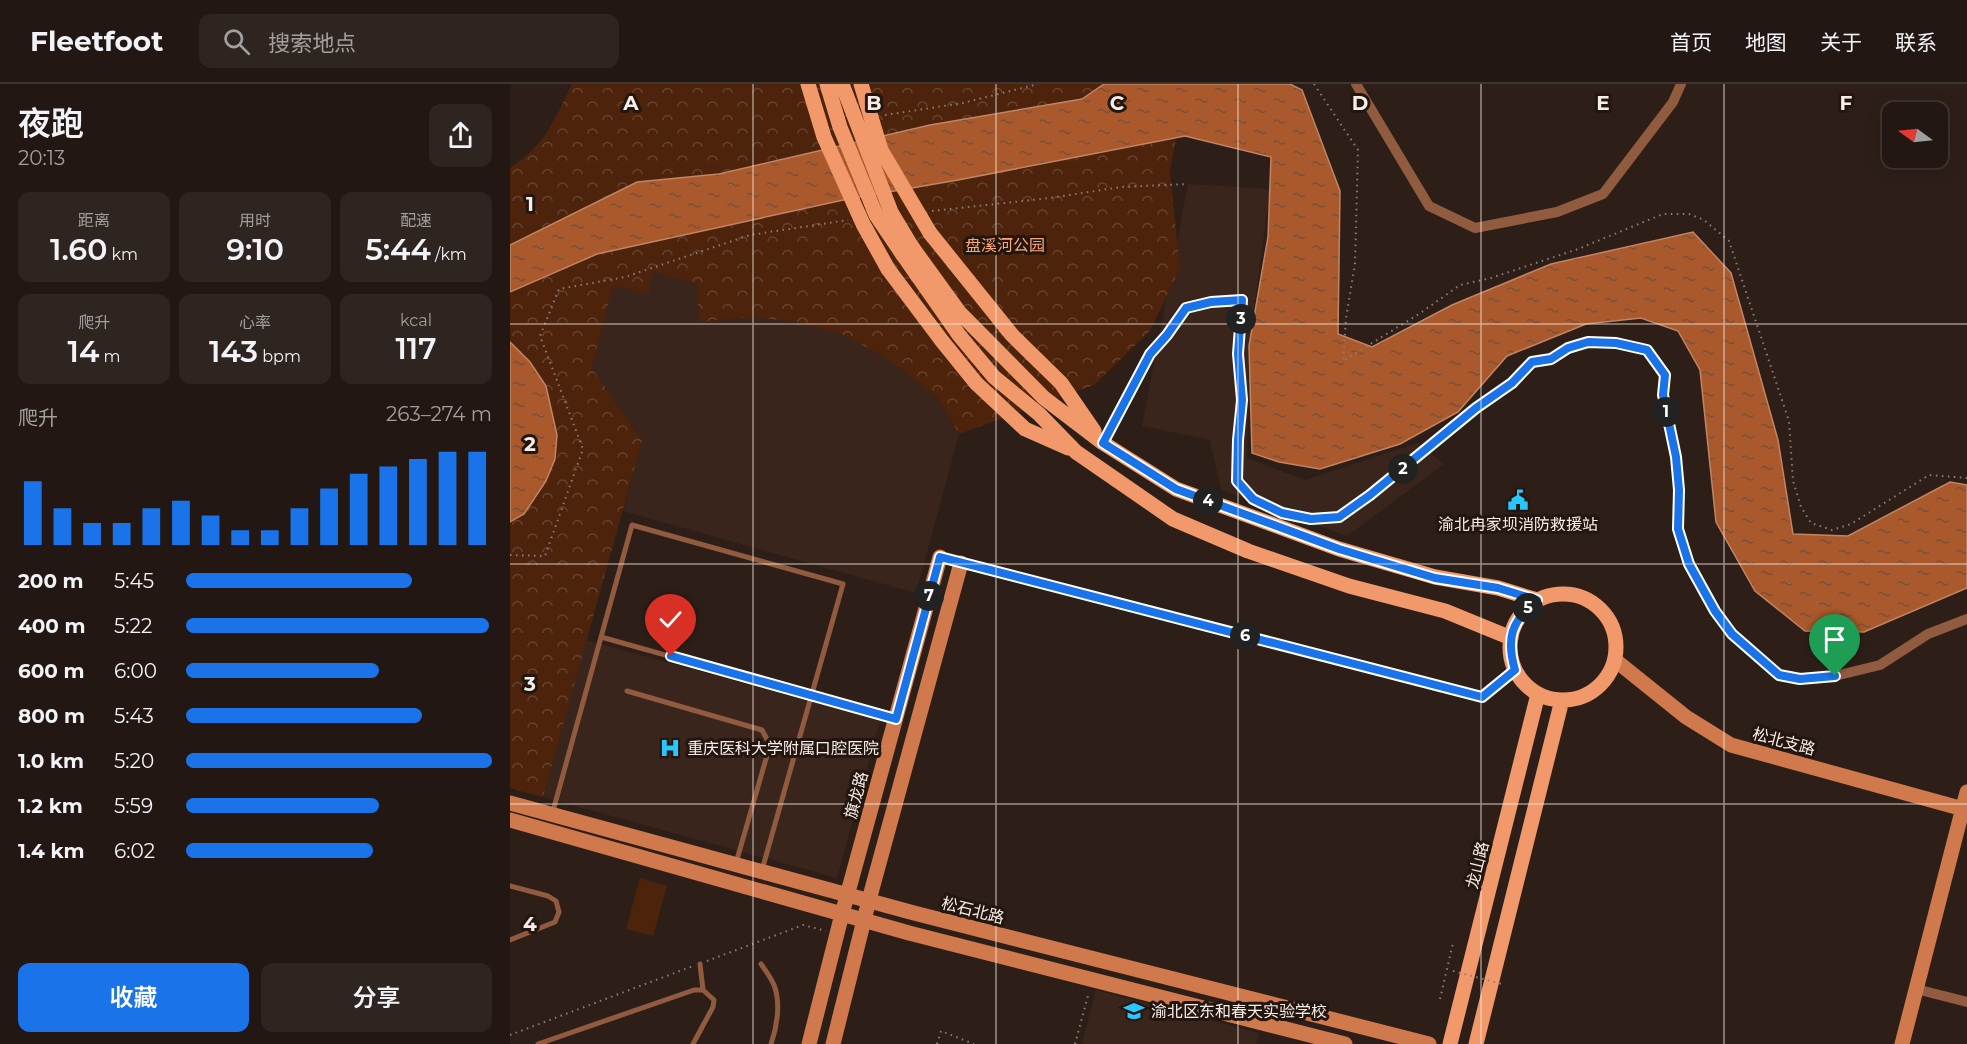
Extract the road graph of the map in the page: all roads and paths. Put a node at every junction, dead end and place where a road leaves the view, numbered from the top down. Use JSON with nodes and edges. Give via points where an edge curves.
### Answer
{"nodes":[{"id":1,"x":808,"y":84,"type":"edge"},
{"id":2,"x":827,"y":84,"type":"edge"},
{"id":3,"x":842,"y":84,"type":"edge"},
{"id":4,"x":861,"y":84,"type":"edge"},
{"id":5,"x":1038,"y":84,"type":"edge"},
{"id":6,"x":1314,"y":84,"type":"edge"},
{"id":7,"x":1356,"y":84,"type":"edge"},
{"id":8,"x":1681,"y":84,"type":"edge"},
{"id":9,"x":883,"y":116,"type":"dead end"},
{"id":10,"x":1188,"y":184,"type":"dead end"},
{"id":11,"x":930,"y":211,"type":"dead end"},
{"id":12,"x":849,"y":220,"type":"dead end"},
{"id":13,"x":908,"y":251,"type":"junction"},
{"id":14,"x":1103,"y":443,"type":"junction"},
{"id":15,"x":1076,"y":452,"type":"junction"},
{"id":16,"x":1967,"y":478,"type":"edge"},
{"id":17,"x":510,"y":555,"type":"edge"},
{"id":18,"x":940,"y":557,"type":"joint"},
{"id":19,"x":961,"y":563,"type":"junction"},
{"id":20,"x":1537,"y":600,"type":"junction"},
{"id":21,"x":1967,"y":619,"type":"edge"},
{"id":22,"x":601,"y":637,"type":"junction"},
{"id":23,"x":1511,"y":638,"type":"junction"},
{"id":24,"x":1615,"y":660,"type":"junction"},
{"id":25,"x":1515,"y":670,"type":"junction"},
{"id":26,"x":627,"y":691,"type":"dead end"},
{"id":27,"x":1538,"y":694,"type":"junction"},
{"id":28,"x":811,"y":696,"type":"junction"},
{"id":29,"x":1562,"y":700,"type":"junction"},
{"id":30,"x":896,"y":719,"type":"junction"},
{"id":31,"x":1967,"y":792,"type":"edge"},
{"id":32,"x":510,"y":802,"type":"edge"},
{"id":33,"x":1965,"y":809,"type":"edge"},
{"id":34,"x":552,"y":814,"type":"junction"},
{"id":35,"x":510,"y":820,"type":"edge"},
{"id":36,"x":736,"y":864,"type":"junction"},
{"id":37,"x":761,"y":871,"type":"junction"},
{"id":38,"x":510,"y":885,"type":"edge"},
{"id":39,"x":847,"y":895,"type":"junction"},
{"id":40,"x":869,"y":900,"type":"junction"},
{"id":41,"x":842,"y":914,"type":"junction"},
{"id":42,"x":865,"y":921,"type":"junction"},
{"id":43,"x":837,"y":934,"type":"junction"},
{"id":44,"x":510,"y":940,"type":"edge"},
{"id":45,"x":1454,"y":943,"type":"dead end"},
{"id":46,"x":700,"y":964,"type":"junction"},
{"id":47,"x":761,"y":964,"type":"dead end"},
{"id":48,"x":1447,"y":970,"type":"junction"},
{"id":49,"x":1092,"y":980,"type":"junction"},
{"id":50,"x":1502,"y":984,"type":"dead end"},
{"id":51,"x":1916,"y":989,"type":"junction"},
{"id":52,"x":703,"y":990,"type":"junction"},
{"id":53,"x":1440,"y":999,"type":"dead end"},
{"id":54,"x":1967,"y":1002,"type":"edge"},
{"id":55,"x":1290,"y":1009,"type":"junction"},
{"id":56,"x":1285,"y":1029,"type":"junction"},
{"id":57,"x":510,"y":1035,"type":"edge"},
{"id":58,"x":538,"y":1044,"type":"edge"},
{"id":59,"x":693,"y":1044,"type":"edge"},
{"id":60,"x":771,"y":1044,"type":"edge"},
{"id":61,"x":809,"y":1044,"type":"edge"},
{"id":62,"x":833,"y":1044,"type":"edge"},
{"id":63,"x":937,"y":1044,"type":"edge"},
{"id":64,"x":974,"y":1044,"type":"edge"},
{"id":65,"x":1075,"y":1044,"type":"edge"},
{"id":66,"x":1281,"y":1044,"type":"edge"},
{"id":67,"x":1345,"y":1044,"type":"edge"},
{"id":68,"x":1428,"y":1044,"type":"edge"},
{"id":69,"x":1450,"y":1044,"type":"edge"},
{"id":70,"x":1476,"y":1044,"type":"edge"},
{"id":71,"x":1902,"y":1044,"type":"edge"}],
"edges":[{"from":1,"to":15,"type":"main road","bridge":true,"via":[[824,137],[888,269],[976,383],[1024,429]]},
{"from":2,"to":13,"type":"main road","bridge":true,"via":[[876,215]]},
{"from":3,"to":13,"type":"main road","bridge":true},
{"from":4,"to":14,"type":"main road","bridge":true,"via":[[881,150],[930,233],[1012,334],[1061,383]]},
{"from":5,"to":9,"type":"path","via":[[963,103]]},
{"from":6,"to":16,"type":"path","via":[[1358,150],[1355,264],[1343,361],[1460,285],[1578,249],[1663,214],[1689,214],[1704,220],[1729,241],[1789,421],[1793,481],[1811,523],[1832,530],[1851,524],[1929,475]]},
{"from":7,"to":8,"type":"street","via":[[1429,206],[1475,228],[1557,212],[1603,194],[1673,102]]},
{"from":10,"to":11,"type":"path","via":[[1120,187]]},
{"from":12,"to":17,"type":"path","via":[[750,235],[625,277],[559,289],[540,336],[583,449],[544,556]]},
{"from":13,"to":14,"type":"main road","via":[[959,312],[1044,398]]},
{"from":13,"to":15,"type":"main road","via":[[959,335],[994,377],[1039,414]]},
{"from":14,"to":20,"type":"main road","via":[[1176,489],[1339,549],[1435,578],[1498,588]]},
{"from":14,"to":21,"type":"street","via":[[1150,354],[1186,308],[1242,300],[1237,481],[1253,499],[1282,513],[1311,519],[1339,517],[1512,383],[1532,362],[1551,359],[1588,342],[1616,343],[1647,350],[1665,375],[1663,395],[1679,490],[1678,529],[1689,564],[1732,634],[1779,675],[1800,679],[1835,676],[1880,665],[1928,634]]},
{"from":15,"to":23,"type":"main road","via":[[1173,519],[1248,551],[1349,586],[1445,610]]},
{"from":18,"to":19,"type":"street"},
{"from":18,"to":30,"type":"main road","name":"旗龙路"},
{"from":19,"to":25,"type":"street","via":[[1482,697]]},
{"from":19,"to":40,"type":"main road"},
{"from":20,"to":23,"type":"main road","via":[[1516,623]]},
{"from":20,"to":24,"type":"main road","via":[[1571,594],[1602,610],[1612,625]]},
{"from":22,"to":28,"type":"lane"},
{"from":22,"to":28,"type":"lane","via":[[632,525],[843,584]]},
{"from":22,"to":34,"type":"lane"},
{"from":23,"to":25,"type":"main road"},
{"from":24,"to":29,"type":"main road","via":[[1608,676],[1595,690],[1579,698]]},
{"from":24,"to":33,"type":"main road","name":"松北支路","via":[[1686,717],[1731,745]]},
{"from":25,"to":27,"type":"main road"},
{"from":26,"to":36,"type":"lane","via":[[762,730],[770,745]]},
{"from":27,"to":29,"type":"main road"},
{"from":27,"to":69,"type":"main road","name":"龙山路"},
{"from":28,"to":30,"type":"lane"},
{"from":28,"to":37,"type":"lane"},
{"from":29,"to":70,"type":"main road"},
{"from":30,"to":39,"type":"main road","name":"旗龙路"},
{"from":31,"to":33,"type":"main road"},
{"from":32,"to":34,"type":"main road","name":"松石北路"},
{"from":33,"to":51,"type":"main road"},
{"from":34,"to":36,"type":"main road","name":"松石北路"},
{"from":35,"to":41,"type":"main road"},
{"from":36,"to":37,"type":"main road","name":"松石北路"},
{"from":37,"to":39,"type":"main road","name":"松石北路"},
{"from":38,"to":44,"type":"lane","via":[[548,896],[556,901],[559,912],[555,921]]},
{"from":39,"to":40,"type":"main road","name":"松石北路"},
{"from":39,"to":41,"type":"main road","name":"旗龙路"},
{"from":40,"to":42,"type":"main road"},
{"from":40,"to":55,"type":"main road","name":"松石北路"},
{"from":41,"to":42,"type":"main road"},
{"from":41,"to":43,"type":"main road","name":"旗龙路"},
{"from":42,"to":49,"type":"main road"},
{"from":42,"to":62,"type":"main road"},
{"from":43,"to":46,"type":"path","via":[[803,925]]},
{"from":43,"to":61,"type":"main road","name":"旗龙路"},
{"from":45,"to":48,"type":"path"},
{"from":46,"to":52,"type":"lane"},
{"from":46,"to":57,"type":"path"},
{"from":47,"to":60,"type":"lane","via":[[775,986],[775,1032]]},
{"from":48,"to":50,"type":"path","bridge":true},
{"from":48,"to":53,"type":"path"},
{"from":49,"to":56,"type":"main road"},
{"from":49,"to":65,"type":"path"},
{"from":51,"to":54,"type":"street"},
{"from":51,"to":71,"type":"main road"},
{"from":52,"to":58,"type":"lane"},
{"from":52,"to":59,"type":"lane","via":[[714,1000],[713,1006]]},
{"from":55,"to":56,"type":"main road"},
{"from":55,"to":68,"type":"main road","name":"松石北路"},
{"from":56,"to":66,"type":"main road"},
{"from":56,"to":67,"type":"main road"},
{"from":63,"to":64,"type":"path","via":[[941,1031]]}]}
